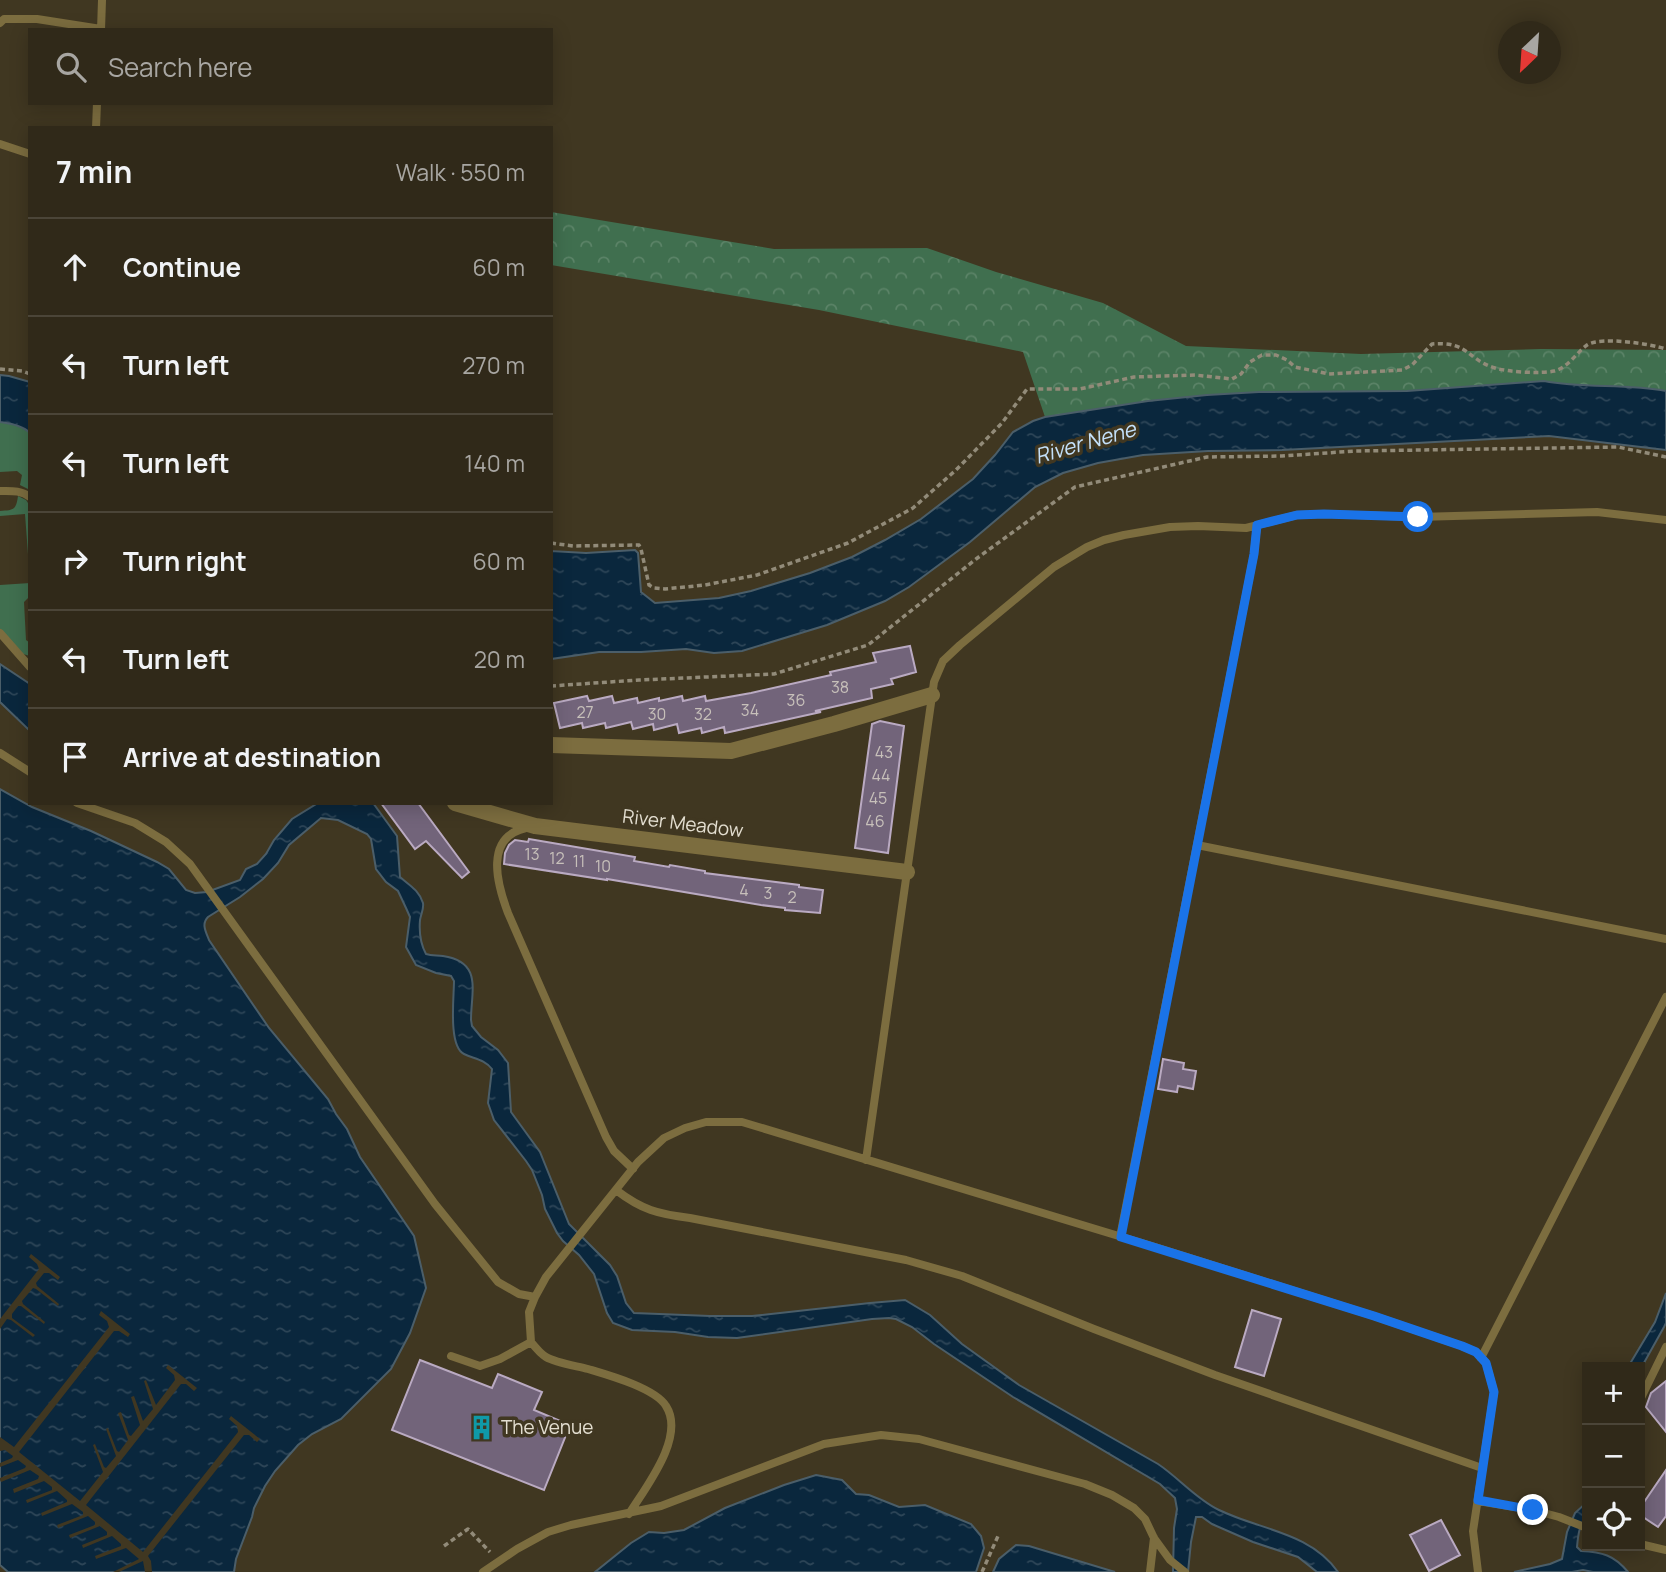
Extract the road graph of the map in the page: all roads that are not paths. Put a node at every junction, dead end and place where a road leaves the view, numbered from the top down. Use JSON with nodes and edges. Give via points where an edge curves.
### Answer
{"nodes":[{"id":1,"x":103,"y":0,"type":"edge"},
{"id":2,"x":0,"y":23,"type":"edge"},
{"id":3,"x":95,"y":28,"type":"edge"},
{"id":4,"x":101,"y":28,"type":"edge"},
{"id":5,"x":97,"y":105,"type":"edge"},
{"id":6,"x":96,"y":126,"type":"edge"},
{"id":7,"x":0,"y":144,"type":"edge"},
{"id":8,"x":28,"y":153,"type":"edge"},
{"id":9,"x":0,"y":491,"type":"edge"},
{"id":10,"x":28,"y":496,"type":"edge"},
{"id":11,"x":1666,"y":520,"type":"edge"},
{"id":12,"x":1257,"y":525,"type":"junction"},
{"id":13,"x":0,"y":633,"type":"edge"},
{"id":14,"x":28,"y":665,"type":"edge"},
{"id":15,"x":932,"y":695,"type":"junction"},
{"id":16,"x":553,"y":745,"type":"edge"},
{"id":17,"x":0,"y":753,"type":"edge"},
{"id":18,"x":28,"y":771,"type":"edge"},
{"id":19,"x":83,"y":805,"type":"edge"},
{"id":20,"x":462,"y":805,"type":"edge"},
{"id":21,"x":535,"y":826,"type":"junction"},
{"id":22,"x":1197,"y":845,"type":"junction"},
{"id":23,"x":907,"y":872,"type":"junction"},
{"id":24,"x":1666,"y":939,"type":"edge"},
{"id":25,"x":1666,"y":997,"type":"edge"},
{"id":26,"x":866,"y":1160,"type":"junction"},
{"id":27,"x":633,"y":1169,"type":"junction"},
{"id":28,"x":616,"y":1190,"type":"junction"},
{"id":29,"x":1121,"y":1237,"type":"junction"},
{"id":30,"x":534,"y":1297,"type":"junction"},
{"id":31,"x":531,"y":1342,"type":"junction"},
{"id":32,"x":1666,"y":1347,"type":"edge"},
{"id":33,"x":451,"y":1356,"type":"dead end"},
{"id":34,"x":1481,"y":1358,"type":"junction"},
{"id":35,"x":1645,"y":1390,"type":"edge"},
{"id":36,"x":1482,"y":1468,"type":"junction"},
{"id":37,"x":1478,"y":1500,"type":"junction"},
{"id":38,"x":628,"y":1514,"type":"junction"},
{"id":39,"x":1582,"y":1526,"type":"edge"},
{"id":40,"x":1154,"y":1538,"type":"junction"},
{"id":41,"x":1645,"y":1545,"type":"edge"},
{"id":42,"x":1666,"y":1550,"type":"edge"},
{"id":43,"x":483,"y":1572,"type":"edge"},
{"id":44,"x":1150,"y":1572,"type":"edge"},
{"id":45,"x":1185,"y":1572,"type":"edge"},
{"id":46,"x":1478,"y":1572,"type":"edge"}],
"edges":[{"from":1,"to":4,"type":"lane"},
{"from":2,"to":3,"type":"lane","via":[[4,19],[37,19]]},
{"from":5,"to":6,"type":"lane"},
{"from":7,"to":8,"type":"lane"},
{"from":9,"to":10,"type":"lane"},
{"from":11,"to":12,"type":"lane","via":[[1597,512],[1418,517],[1324,514]]},
{"from":12,"to":15,"type":"lane","via":[[1170,527],[1087,547],[1054,568],[943,661]]},
{"from":12,"to":22,"type":"lane"},
{"from":13,"to":14,"type":"lane"},
{"from":15,"to":16,"type":"street","via":[[731,751]]},
{"from":15,"to":23,"type":"lane"},
{"from":17,"to":18,"type":"lane"},
{"from":19,"to":30,"type":"lane","via":[[135,823],[190,864],[435,1204],[498,1282]]},
{"from":20,"to":21,"type":"street","name":"River Meadow"},
{"from":21,"to":23,"type":"street","name":"River Meadow"},
{"from":21,"to":27,"type":"lane","via":[[514,831],[500,846],[499,890],[606,1137]]},
{"from":22,"to":24,"type":"lane"},
{"from":22,"to":29,"type":"lane"},
{"from":23,"to":26,"type":"lane"},
{"from":25,"to":34,"type":"lane"},
{"from":26,"to":27,"type":"lane","via":[[742,1122],[706,1122],[664,1138]]},
{"from":26,"to":29,"type":"lane"},
{"from":27,"to":28,"type":"lane"},
{"from":28,"to":30,"type":"lane"},
{"from":28,"to":36,"type":"lane","via":[[644,1209],[661,1214],[906,1260],[962,1276],[1215,1375]]},
{"from":29,"to":34,"type":"lane","via":[[1462,1346]]},
{"from":30,"to":31,"type":"lane","via":[[528,1312]]},
{"from":31,"to":33,"type":"lane","via":[[480,1366]]},
{"from":31,"to":38,"type":"lane","via":[[547,1358],[642,1387],[665,1404],[671,1417],[670,1440]]},
{"from":32,"to":35,"type":"lane"},
{"from":34,"to":36,"type":"lane","via":[[1494,1392]]},
{"from":36,"to":37,"type":"lane"},
{"from":37,"to":39,"type":"lane","via":[[1533,1510]]},
{"from":37,"to":46,"type":"lane","via":[[1474,1531]]},
{"from":38,"to":40,"type":"lane","via":[[661,1506],[824,1444],[881,1435],[919,1439],[1085,1484],[1134,1508]]},
{"from":38,"to":43,"type":"lane","via":[[548,1532]]},
{"from":40,"to":44,"type":"lane"},
{"from":40,"to":45,"type":"lane"},
{"from":41,"to":42,"type":"lane"}]}
